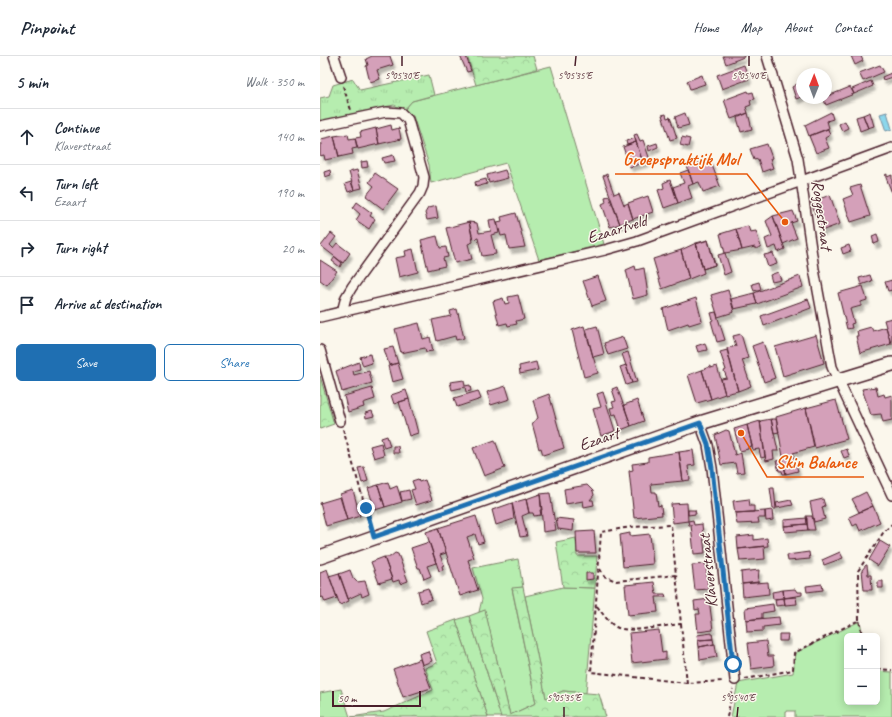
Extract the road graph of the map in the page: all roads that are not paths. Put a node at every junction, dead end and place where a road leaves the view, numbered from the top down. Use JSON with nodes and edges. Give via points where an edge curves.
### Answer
{"nodes":[{"id":1,"x":334,"y":56,"type":"edge"},
{"id":2,"x":767,"y":56,"type":"edge"},
{"id":3,"x":341,"y":77,"type":"road end"},
{"id":4,"x":320,"y":126,"type":"edge"},
{"id":5,"x":892,"y":148,"type":"edge"},
{"id":6,"x":802,"y":180,"type":"junction"},
{"id":7,"x":342,"y":312,"type":"junction"},
{"id":8,"x":320,"y":317,"type":"edge"},
{"id":9,"x":320,"y":350,"type":"edge"},
{"id":10,"x":892,"y":364,"type":"edge"},
{"id":11,"x":838,"y":380,"type":"junction"},
{"id":12,"x":340,"y":421,"type":"road end"},
{"id":13,"x":700,"y":423,"type":"junction"},
{"id":14,"x":892,"y":495,"type":"edge"},
{"id":15,"x":320,"y":557,"type":"edge"},
{"id":16,"x":735,"y":680,"type":"road end"}],
"edges":[{"from":1,"to":3,"type":"street"},
{"from":2,"to":6,"type":"street","name":"Roggestraat"},
{"from":4,"to":7,"type":"street","via":[[394,111],[401,113],[408,120],[424,177],[424,186],[420,193],[346,297]]},
{"from":5,"to":6,"type":"street","name":"Ezaartveld"},
{"from":6,"to":7,"type":"street","name":"Ezaartveld","via":[[637,241]]},
{"from":6,"to":11,"type":"street","name":"Roggestraat","via":[[802,193],[832,366]]},
{"from":7,"to":8,"type":"street","name":"Ezaartveld"},
{"from":9,"to":12,"type":"street"},
{"from":10,"to":11,"type":"main road","name":"Ezaart"},
{"from":11,"to":13,"type":"main road","name":"Ezaart"},
{"from":11,"to":14,"type":"street","name":"Roggestraat"},
{"from":13,"to":15,"type":"main road","name":"Ezaart"},
{"from":13,"to":16,"type":"street","name":"Klaverstraat","via":[[708,444],[712,468]]}]}
